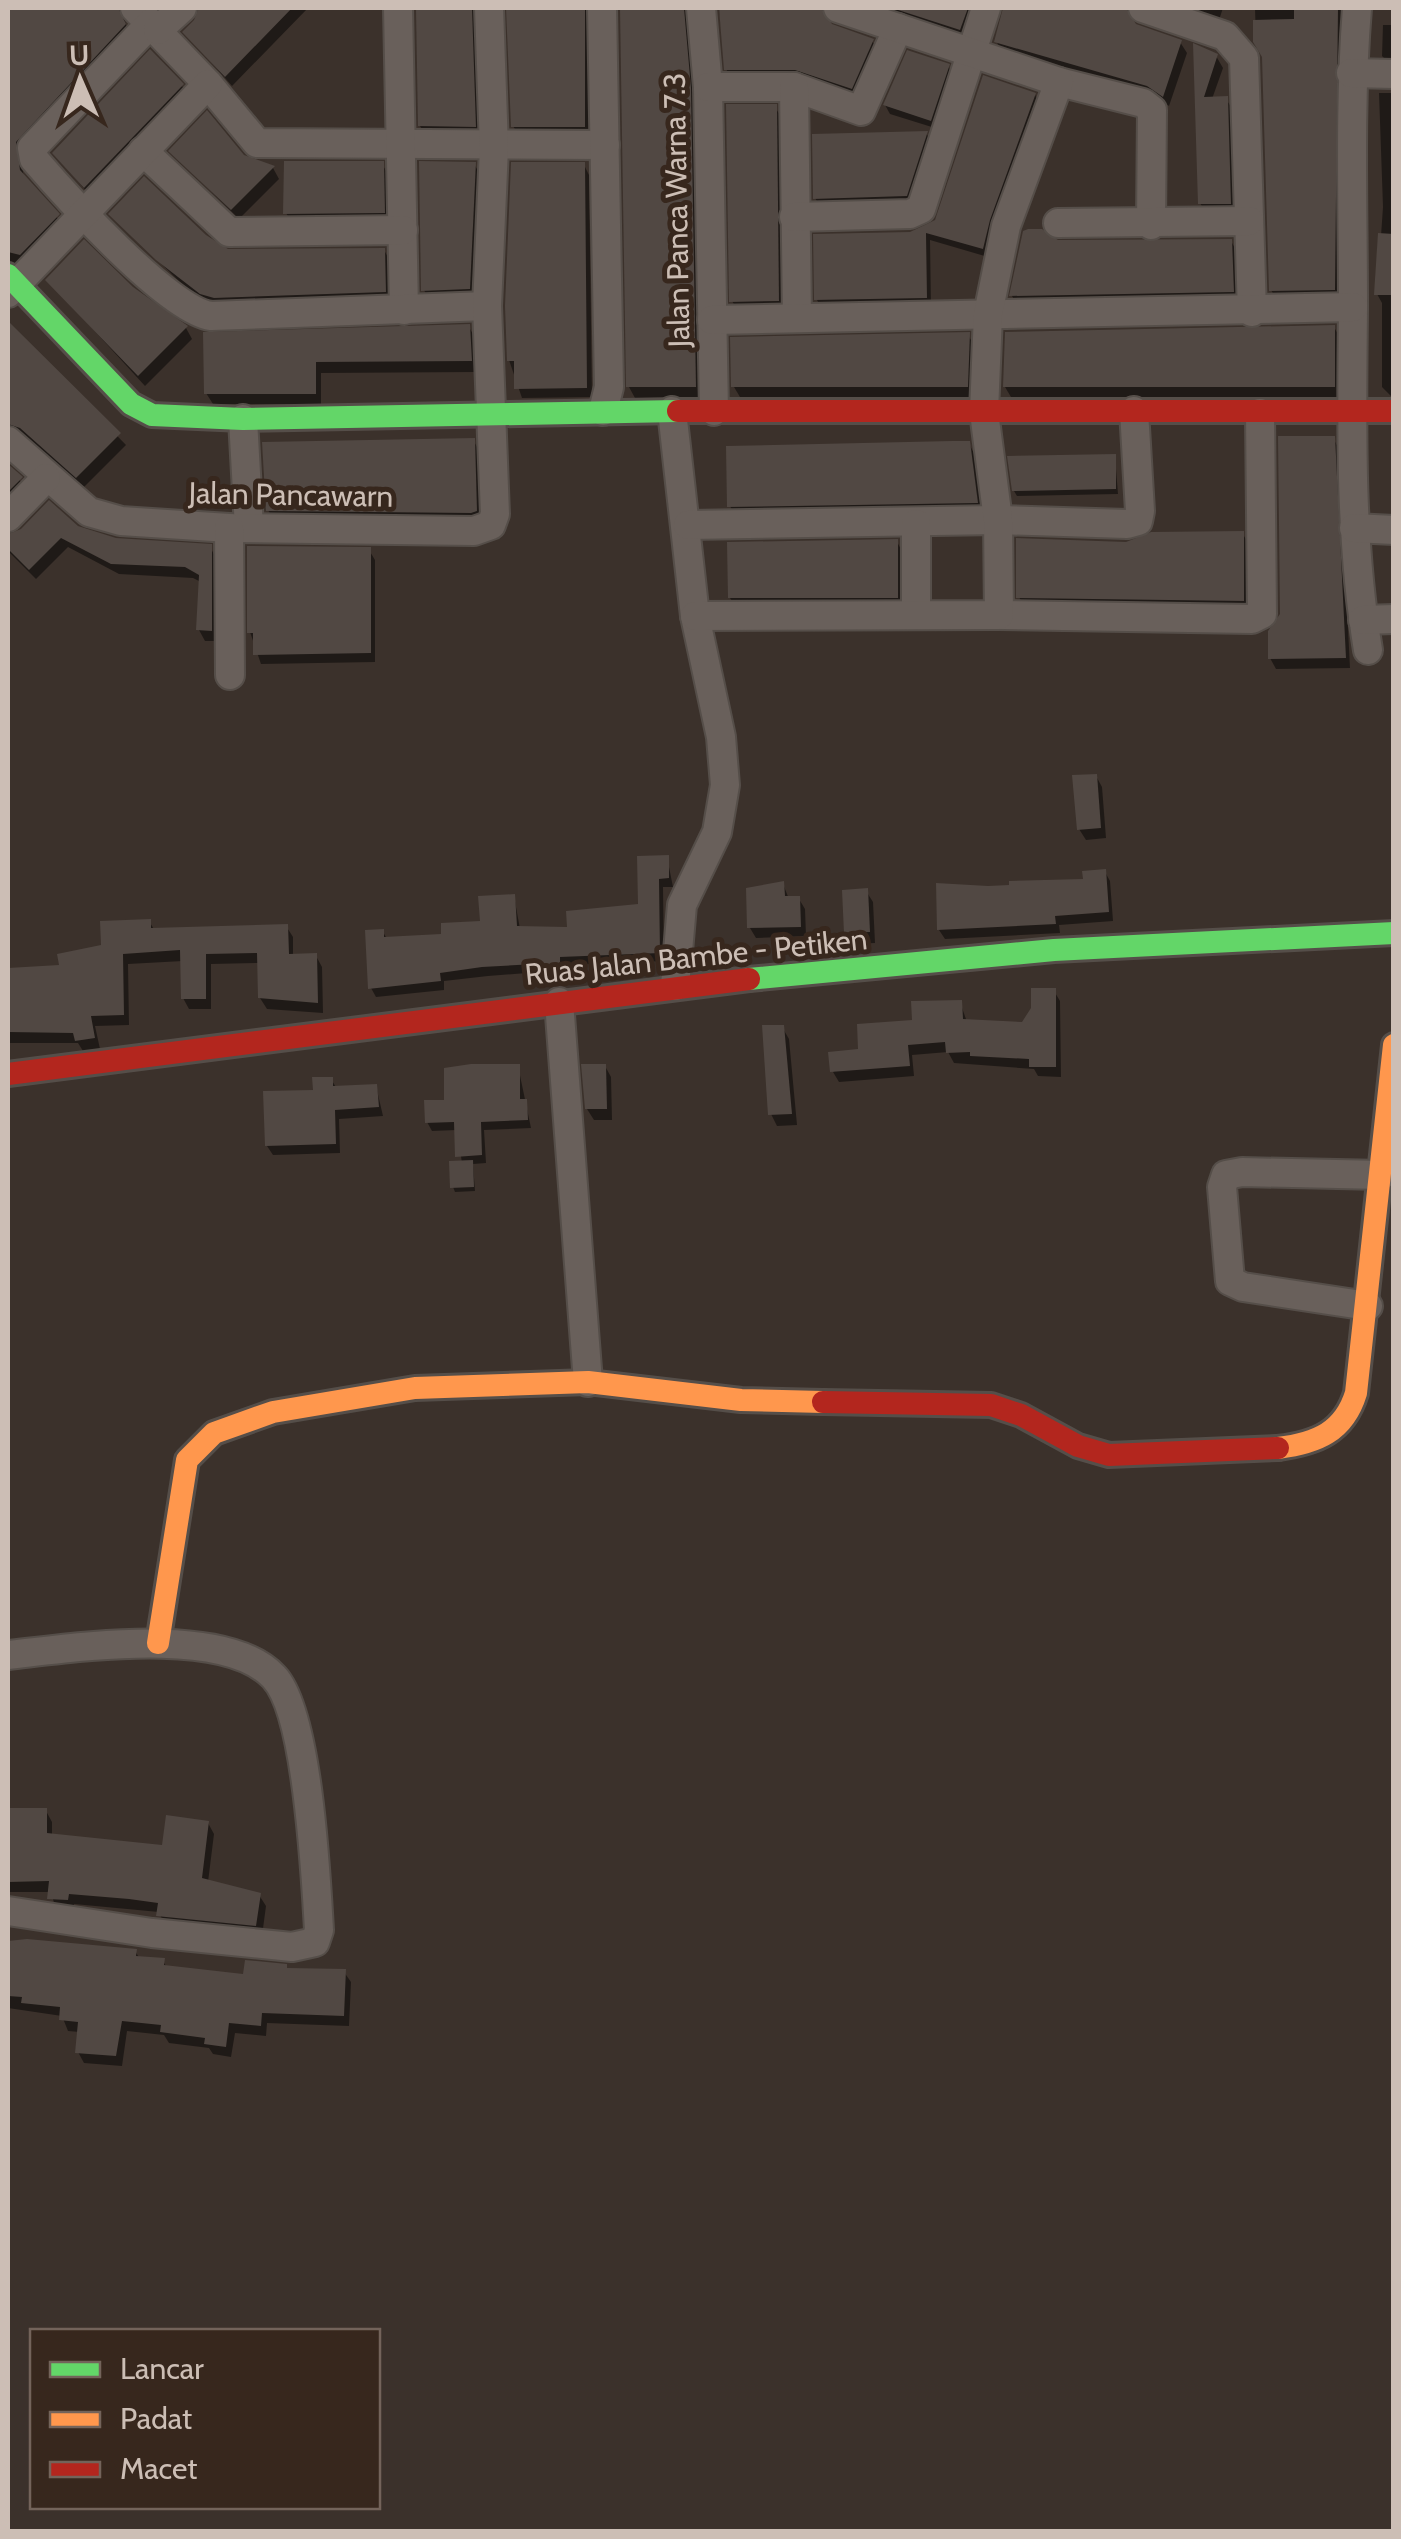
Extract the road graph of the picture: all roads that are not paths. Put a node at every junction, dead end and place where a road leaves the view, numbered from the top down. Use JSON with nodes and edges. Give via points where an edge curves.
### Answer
{"nodes":[{"id":1,"x":182,"y":8,"type":"edge"},
{"id":2,"x":398,"y":8,"type":"edge"},
{"id":3,"x":488,"y":8,"type":"edge"},
{"id":4,"x":602,"y":8,"type":"edge"},
{"id":5,"x":701,"y":8,"type":"edge"},
{"id":6,"x":838,"y":8,"type":"edge"},
{"id":7,"x":986,"y":8,"type":"edge"},
{"id":8,"x":1143,"y":8,"type":"edge"},
{"id":9,"x":1357,"y":8,"type":"edge"},
{"id":10,"x":148,"y":20,"type":"edge"},
{"id":11,"x":898,"y":28,"type":"junction"},
{"id":12,"x":971,"y":52,"type":"junction"},
{"id":13,"x":1352,"y":73,"type":"junction"},
{"id":14,"x":1394,"y":74,"type":"edge"},
{"id":15,"x":1059,"y":82,"type":"junction"},
{"id":16,"x":208,"y":84,"type":"junction"},
{"id":17,"x":708,"y":87,"type":"junction"},
{"id":18,"x":794,"y":87,"type":"junction"},
{"id":19,"x":605,"y":145,"type":"junction"},
{"id":20,"x":403,"y":147,"type":"junction"},
{"id":21,"x":494,"y":148,"type":"junction"},
{"id":22,"x":144,"y":151,"type":"junction"},
{"id":23,"x":82,"y":215,"type":"junction"},
{"id":24,"x":794,"y":217,"type":"junction"},
{"id":25,"x":1249,"y":222,"type":"junction"},
{"id":26,"x":1058,"y":223,"type":"dead end"},
{"id":27,"x":1151,"y":225,"type":"junction"},
{"id":28,"x":403,"y":230,"type":"junction"},
{"id":29,"x":10,"y":284,"type":"edge"},
{"id":30,"x":487,"y":306,"type":"junction"},
{"id":31,"x":1353,"y":307,"type":"junction"},
{"id":32,"x":404,"y":310,"type":"junction"},
{"id":33,"x":1252,"y":312,"type":"junction"},
{"id":34,"x":988,"y":314,"type":"junction"},
{"id":35,"x":797,"y":318,"type":"junction"},
{"id":36,"x":712,"y":320,"type":"junction"},
{"id":37,"x":604,"y":411,"type":"junction"},
{"id":38,"x":714,"y":411,"type":"junction"},
{"id":39,"x":1134,"y":411,"type":"junction"},
{"id":40,"x":1394,"y":411,"type":"edge"},
{"id":41,"x":672,"y":412,"type":"junction"},
{"id":42,"x":984,"y":412,"type":"junction"},
{"id":43,"x":1351,"y":412,"type":"junction"},
{"id":44,"x":1260,"y":413,"type":"junction"},
{"id":45,"x":490,"y":416,"type":"junction"},
{"id":46,"x":243,"y":419,"type":"junction"},
{"id":47,"x":8,"y":440,"type":"edge"},
{"id":48,"x":46,"y":478,"type":"junction"},
{"id":49,"x":8,"y":517,"type":"edge"},
{"id":50,"x":998,"y":520,"type":"junction"},
{"id":51,"x":688,"y":524,"type":"junction"},
{"id":52,"x":916,"y":524,"type":"junction"},
{"id":53,"x":239,"y":528,"type":"junction"},
{"id":54,"x":1354,"y":528,"type":"junction"},
{"id":55,"x":1394,"y":530,"type":"edge"},
{"id":56,"x":916,"y":612,"type":"junction"},
{"id":57,"x":999,"y":615,"type":"junction"},
{"id":58,"x":695,"y":616,"type":"junction"},
{"id":59,"x":1394,"y":619,"type":"edge"},
{"id":60,"x":1363,"y":620,"type":"junction"},
{"id":61,"x":1368,"y":650,"type":"dead end"},
{"id":62,"x":230,"y":675,"type":"dead end"},
{"id":63,"x":1394,"y":933,"type":"edge"},
{"id":64,"x":675,"y":986,"type":"junction"},
{"id":65,"x":559,"y":1002,"type":"junction"},
{"id":66,"x":1394,"y":1045,"type":"edge"},
{"id":67,"x":8,"y":1074,"type":"edge"},
{"id":68,"x":1382,"y":1175,"type":"junction"},
{"id":69,"x":1368,"y":1306,"type":"junction"},
{"id":70,"x":588,"y":1382,"type":"junction"},
{"id":71,"x":158,"y":1643,"type":"junction"},
{"id":72,"x":8,"y":1655,"type":"edge"},
{"id":73,"x":8,"y":1911,"type":"edge"}],
"edges":[{"from":1,"to":10,"type":"street"},
{"from":2,"to":20,"type":"street"},
{"from":3,"to":21,"type":"street"},
{"from":4,"to":19,"type":"street"},
{"from":5,"to":17,"type":"street","name":"Jalan Panca Warna 7.3"},
{"from":6,"to":11,"type":"street"},
{"from":7,"to":12,"type":"street"},
{"from":8,"to":25,"type":"street","via":[[1224,36],[1240,50]]},
{"from":9,"to":13,"type":"street"},
{"from":10,"to":16,"type":"street"},
{"from":10,"to":23,"type":"street","via":[[32,148]]},
{"from":11,"to":12,"type":"street"},
{"from":11,"to":18,"type":"street","via":[[861,111]]},
{"from":12,"to":15,"type":"street"},
{"from":12,"to":24,"type":"street","via":[[920,209]]},
{"from":13,"to":14,"type":"street"},
{"from":13,"to":31,"type":"street"},
{"from":15,"to":27,"type":"street","via":[[1152,110]]},
{"from":15,"to":34,"type":"street","via":[[1006,226]]},
{"from":16,"to":20,"type":"street","via":[[257,143]]},
{"from":16,"to":22,"type":"street"},
{"from":17,"to":18,"type":"street"},
{"from":17,"to":36,"type":"street","name":"Jalan Panca Warna 7.3"},
{"from":18,"to":24,"type":"street"},
{"from":19,"to":21,"type":"street"},
{"from":19,"to":37,"type":"street"},
{"from":20,"to":21,"type":"street"},
{"from":20,"to":28,"type":"street"},
{"from":21,"to":30,"type":"street"},
{"from":22,"to":23,"type":"street"},
{"from":22,"to":28,"type":"street","via":[[228,232]]},
{"from":23,"to":29,"type":"street"},
{"from":23,"to":32,"type":"street","via":[[197,314]]},
{"from":24,"to":35,"type":"street"},
{"from":25,"to":27,"type":"street"},
{"from":25,"to":33,"type":"street"},
{"from":26,"to":27,"type":"street"},
{"from":28,"to":32,"type":"street"},
{"from":29,"to":46,"type":"street","via":[[140,412]]},
{"from":30,"to":32,"type":"street"},
{"from":30,"to":45,"type":"street"},
{"from":31,"to":33,"type":"street"},
{"from":31,"to":43,"type":"street"},
{"from":33,"to":34,"type":"street"},
{"from":34,"to":35,"type":"street"},
{"from":34,"to":42,"type":"street"},
{"from":35,"to":36,"type":"street"},
{"from":36,"to":38,"type":"street","name":"Jalan Panca Warna 7.3"},
{"from":37,"to":41,"type":"street"},
{"from":37,"to":45,"type":"street"},
{"from":38,"to":41,"type":"street"},
{"from":38,"to":42,"type":"street"},
{"from":39,"to":42,"type":"street"},
{"from":39,"to":44,"type":"street"},
{"from":39,"to":50,"type":"street","via":[[1138,521]]},
{"from":40,"to":43,"type":"street"},
{"from":41,"to":51,"type":"street"},
{"from":42,"to":50,"type":"street"},
{"from":43,"to":44,"type":"street"},
{"from":43,"to":54,"type":"street"},
{"from":44,"to":57,"type":"street","via":[[1262,614]]},
{"from":45,"to":46,"type":"street"},
{"from":45,"to":53,"type":"street","name":"Jalan Pancawarn","via":[[495,514],[484,528]]},
{"from":46,"to":53,"type":"street"},
{"from":47,"to":48,"type":"street","name":"Jalan Pancawarn"},
{"from":48,"to":49,"type":"street"},
{"from":48,"to":53,"type":"street","name":"Jalan Pancawarn","via":[[105,517]]},
{"from":50,"to":52,"type":"street"},
{"from":50,"to":57,"type":"street"},
{"from":51,"to":52,"type":"street"},
{"from":51,"to":58,"type":"street"},
{"from":52,"to":56,"type":"street"},
{"from":53,"to":62,"type":"street"},
{"from":54,"to":55,"type":"street"},
{"from":54,"to":60,"type":"street"},
{"from":56,"to":57,"type":"street"},
{"from":56,"to":58,"type":"street"},
{"from":58,"to":64,"type":"street","via":[[725,785],[717,832],[682,905]]},
{"from":59,"to":60,"type":"street"},
{"from":60,"to":61,"type":"street"},
{"from":63,"to":64,"type":"street","name":"Ruas Jalan Bambe - Petiken","via":[[1054,950]]},
{"from":64,"to":65,"type":"street","name":"Ruas Jalan Bambe - Petiken"},
{"from":65,"to":67,"type":"street","name":"Ruas Jalan Bambe - Petiken"},
{"from":65,"to":70,"type":"street"},
{"from":66,"to":68,"type":"street"},
{"from":68,"to":69,"type":"street"},
{"from":68,"to":69,"type":"street","via":[[1242,1172],[1226,1175],[1222,1187],[1230,1281]]},
{"from":69,"to":70,"type":"street","via":[[1355,1404],[1332,1433],[1274,1448],[1108,1455],[991,1405],[741,1400]]},
{"from":70,"to":71,"type":"street","via":[[415,1388],[273,1412],[214,1434],[187,1460]]},
{"from":71,"to":72,"type":"street"},
{"from":71,"to":73,"type":"street","via":[[241,1657],[281,1688],[313,1836],[318,1939],[292,1947]]}]}
